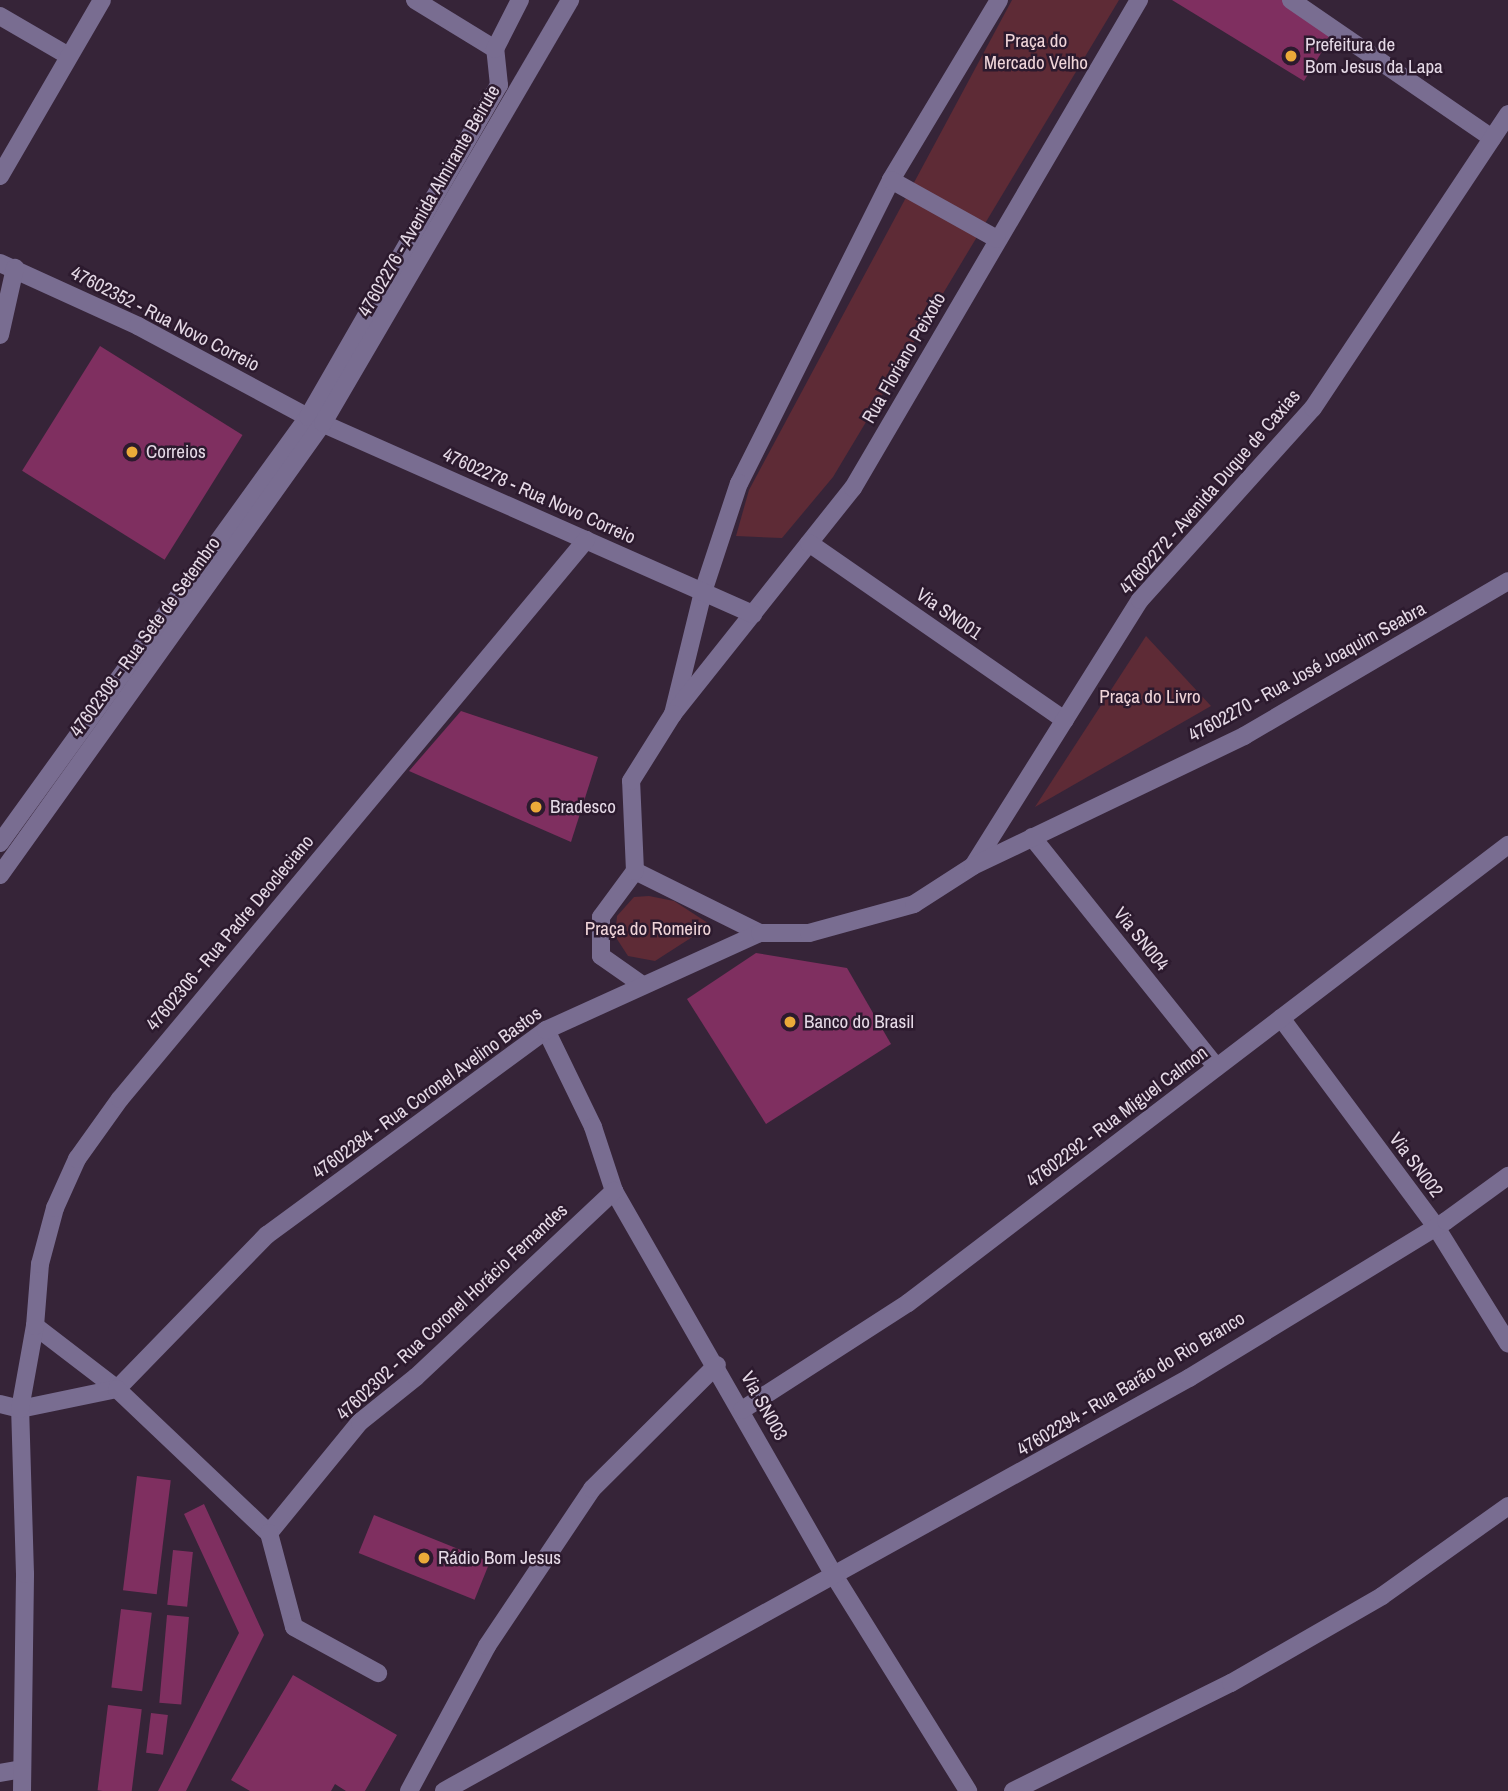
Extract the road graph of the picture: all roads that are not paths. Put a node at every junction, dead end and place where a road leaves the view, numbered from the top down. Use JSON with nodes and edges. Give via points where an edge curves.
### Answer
{"nodes":[{"id":1,"x":102,"y":0,"type":"edge"},
{"id":2,"x":415,"y":0,"type":"edge"},
{"id":3,"x":520,"y":0,"type":"edge"},
{"id":4,"x":570,"y":0,"type":"edge"},
{"id":5,"x":999,"y":0,"type":"edge"},
{"id":6,"x":1139,"y":0,"type":"edge"},
{"id":7,"x":1291,"y":0,"type":"edge"},
{"id":8,"x":0,"y":16,"type":"edge"},
{"id":9,"x":495,"y":49,"type":"junction"},
{"id":10,"x":67,"y":55,"type":"junction"},
{"id":11,"x":499,"y":85,"type":"junction"},
{"id":12,"x":516,"y":95,"type":"junction"},
{"id":13,"x":1508,"y":114,"type":"edge"},
{"id":14,"x":1492,"y":138,"type":"junction"},
{"id":15,"x":0,"y":176,"type":"edge"},
{"id":16,"x":891,"y":180,"type":"junction"},
{"id":17,"x":998,"y":239,"type":"junction"},
{"id":18,"x":5,"y":268,"type":"edge"},
{"id":19,"x":0,"y":335,"type":"edge"},
{"id":20,"x":315,"y":420,"type":"junction"},
{"id":21,"x":586,"y":540,"type":"junction"},
{"id":22,"x":809,"y":543,"type":"junction"},
{"id":23,"x":1508,"y":582,"type":"edge"},
{"id":24,"x":703,"y":592,"type":"junction"},
{"id":25,"x":753,"y":614,"type":"junction"},
{"id":26,"x":673,"y":714,"type":"junction"},
{"id":27,"x":1065,"y":720,"type":"junction"},
{"id":28,"x":1032,"y":838,"type":"junction"},
{"id":29,"x":4,"y":844,"type":"edge"},
{"id":30,"x":1508,"y":845,"type":"edge"},
{"id":31,"x":973,"y":866,"type":"junction"},
{"id":32,"x":635,"y":871,"type":"junction"},
{"id":33,"x":0,"y":875,"type":"edge"},
{"id":34,"x":760,"y":933,"type":"junction"},
{"id":35,"x":640,"y":984,"type":"junction"},
{"id":36,"x":1281,"y":1017,"type":"junction"},
{"id":37,"x":546,"y":1030,"type":"junction"},
{"id":38,"x":1216,"y":1067,"type":"junction"},
{"id":39,"x":1508,"y":1176,"type":"edge"},
{"id":40,"x":614,"y":1191,"type":"junction"},
{"id":41,"x":1441,"y":1224,"type":"junction"},
{"id":42,"x":36,"y":1326,"type":"junction"},
{"id":43,"x":1508,"y":1343,"type":"edge"},
{"id":44,"x":717,"y":1366,"type":"junction"},
{"id":45,"x":117,"y":1389,"type":"junction"},
{"id":46,"x":0,"y":1404,"type":"edge"},
{"id":47,"x":20,"y":1409,"type":"junction"},
{"id":48,"x":742,"y":1410,"type":"junction"},
{"id":49,"x":1508,"y":1506,"type":"edge"},
{"id":50,"x":270,"y":1533,"type":"junction"},
{"id":51,"x":835,"y":1577,"type":"junction"},
{"id":52,"x":378,"y":1673,"type":"dead end"},
{"id":53,"x":22,"y":1769,"type":"junction"},
{"id":54,"x":0,"y":1773,"type":"edge"},
{"id":55,"x":22,"y":1791,"type":"edge"},
{"id":56,"x":409,"y":1791,"type":"edge"},
{"id":57,"x":444,"y":1791,"type":"edge"},
{"id":58,"x":968,"y":1791,"type":"edge"},
{"id":59,"x":1013,"y":1791,"type":"edge"}],
"edges":[{"from":1,"to":10,"type":"street"},
{"from":2,"to":9,"type":"street"},
{"from":3,"to":9,"type":"street"},
{"from":4,"to":12,"type":"street","name":"47602276 - Avenida Almirante Beirute"},
{"from":5,"to":16,"type":"street","name":"Rua Floriano Peixoto"},
{"from":6,"to":17,"type":"street","name":"Rua Floriano Peixoto"},
{"from":7,"to":14,"type":"street"},
{"from":8,"to":10,"type":"street"},
{"from":9,"to":11,"type":"street"},
{"from":10,"to":15,"type":"street"},
{"from":11,"to":12,"type":"street"},
{"from":11,"to":20,"type":"street"},
{"from":12,"to":20,"type":"street","name":"47602276 - Avenida Almirante Beirute"},
{"from":13,"to":14,"type":"street","name":"47602272 - Avenida Duque de Caxias"},
{"from":14,"to":27,"type":"street","name":"47602272 - Avenida Duque de Caxias","via":[[1313,408],[1140,600]]},
{"from":16,"to":17,"type":"street"},
{"from":16,"to":24,"type":"street","name":"Rua Floriano Peixoto","via":[[739,484]]},
{"from":17,"to":22,"type":"street","name":"Rua Floriano Peixoto","via":[[853,488]]},
{"from":18,"to":19,"type":"street"},
{"from":18,"to":20,"type":"street","name":"47602352 - Rua Novo Correio","via":[[138,326]]},
{"from":20,"to":21,"type":"street","name":"47602278 - Rua Novo Correio"},
{"from":20,"to":29,"type":"street","name":"47602308 - Rua Sete de Setembro"},
{"from":20,"to":29,"type":"street","via":[[168,613]]},
{"from":21,"to":24,"type":"street","name":"47602278 - Rua Novo Correio"},
{"from":21,"to":42,"type":"street","name":"47602306 - Rua Padre Deocleciano","via":[[145,1068],[77,1159],[55,1208],[40,1264]]},
{"from":22,"to":25,"type":"street","name":"Rua Floriano Peixoto"},
{"from":22,"to":27,"type":"street","name":"Via SN001"},
{"from":23,"to":28,"type":"street","name":"47602270 - Rua José Joaquim Seabra","via":[[1244,736]]},
{"from":24,"to":25,"type":"street","name":"47602278 - Rua Novo Correio"},
{"from":24,"to":26,"type":"street","name":"Rua Floriano Peixoto"},
{"from":25,"to":26,"type":"street","name":"Rua Floriano Peixoto"},
{"from":26,"to":32,"type":"street","name":"Rua Floriano Peixoto","via":[[631,781]]},
{"from":27,"to":31,"type":"street","name":"47602272 - Avenida Duque de Caxias"},
{"from":28,"to":31,"type":"street","name":"47602270 - Rua José Joaquim Seabra"},
{"from":28,"to":38,"type":"street","name":"Via SN004"},
{"from":29,"to":33,"type":"street","name":"47602308 - Rua Sete de Setembro"},
{"from":30,"to":36,"type":"street","name":"47602292 - Rua Miguel Calmon"},
{"from":31,"to":34,"type":"street","name":"47602284 - Rua Coronel Avelino Bastos","via":[[914,904],[869,919],[809,933]]},
{"from":32,"to":34,"type":"street"},
{"from":32,"to":35,"type":"street","via":[[601,917],[601,956]]},
{"from":34,"to":35,"type":"street","name":"47602284 - Rua Coronel Avelino Bastos"},
{"from":35,"to":37,"type":"street","name":"47602284 - Rua Coronel Avelino Bastos"},
{"from":36,"to":38,"type":"street","name":"47602292 - Rua Miguel Calmon"},
{"from":36,"to":41,"type":"street","name":"Via SN002"},
{"from":37,"to":40,"type":"street","name":"Via SN003","via":[[593,1127]]},
{"from":37,"to":45,"type":"street","name":"47602284 - Rua Coronel Avelino Bastos","via":[[267,1235]]},
{"from":38,"to":48,"type":"street","name":"47602292 - Rua Miguel Calmon","via":[[908,1303]]},
{"from":39,"to":41,"type":"street","name":"47602294 - Rua Barão do Rio Branco"},
{"from":40,"to":44,"type":"street","name":"Via SN003"},
{"from":40,"to":50,"type":"street","name":"47602302 - Rua Coronel Horácio Fernandes","via":[[416,1377],[360,1422]]},
{"from":41,"to":43,"type":"street","name":"Via SN002"},
{"from":41,"to":51,"type":"street","name":"47602294 - Rua Barão do Rio Branco","via":[[1189,1378]]},
{"from":42,"to":45,"type":"street"},
{"from":42,"to":47,"type":"street","name":"47602306 - Rua Padre Deocleciano"},
{"from":44,"to":48,"type":"street","name":"Via SN003"},
{"from":44,"to":56,"type":"street","via":[[593,1489],[487,1646]]},
{"from":45,"to":47,"type":"street"},
{"from":45,"to":50,"type":"street"},
{"from":46,"to":47,"type":"street"},
{"from":47,"to":53,"type":"street","name":"47602306 - Rua Padre Deocleciano","via":[[25,1574]]},
{"from":48,"to":51,"type":"street","name":"Via SN003"},
{"from":49,"to":59,"type":"street","via":[[1382,1596],[1301,1643],[1231,1683]]},
{"from":50,"to":52,"type":"street","via":[[294,1627]]},
{"from":51,"to":57,"type":"street","name":"47602294 - Rua Barão do Rio Branco","via":[[694,1649]]},
{"from":51,"to":58,"type":"street","name":"Via SN003"},
{"from":53,"to":54,"type":"street"},
{"from":53,"to":55,"type":"street","name":"47602306 - Rua Padre Deocleciano"}]}
